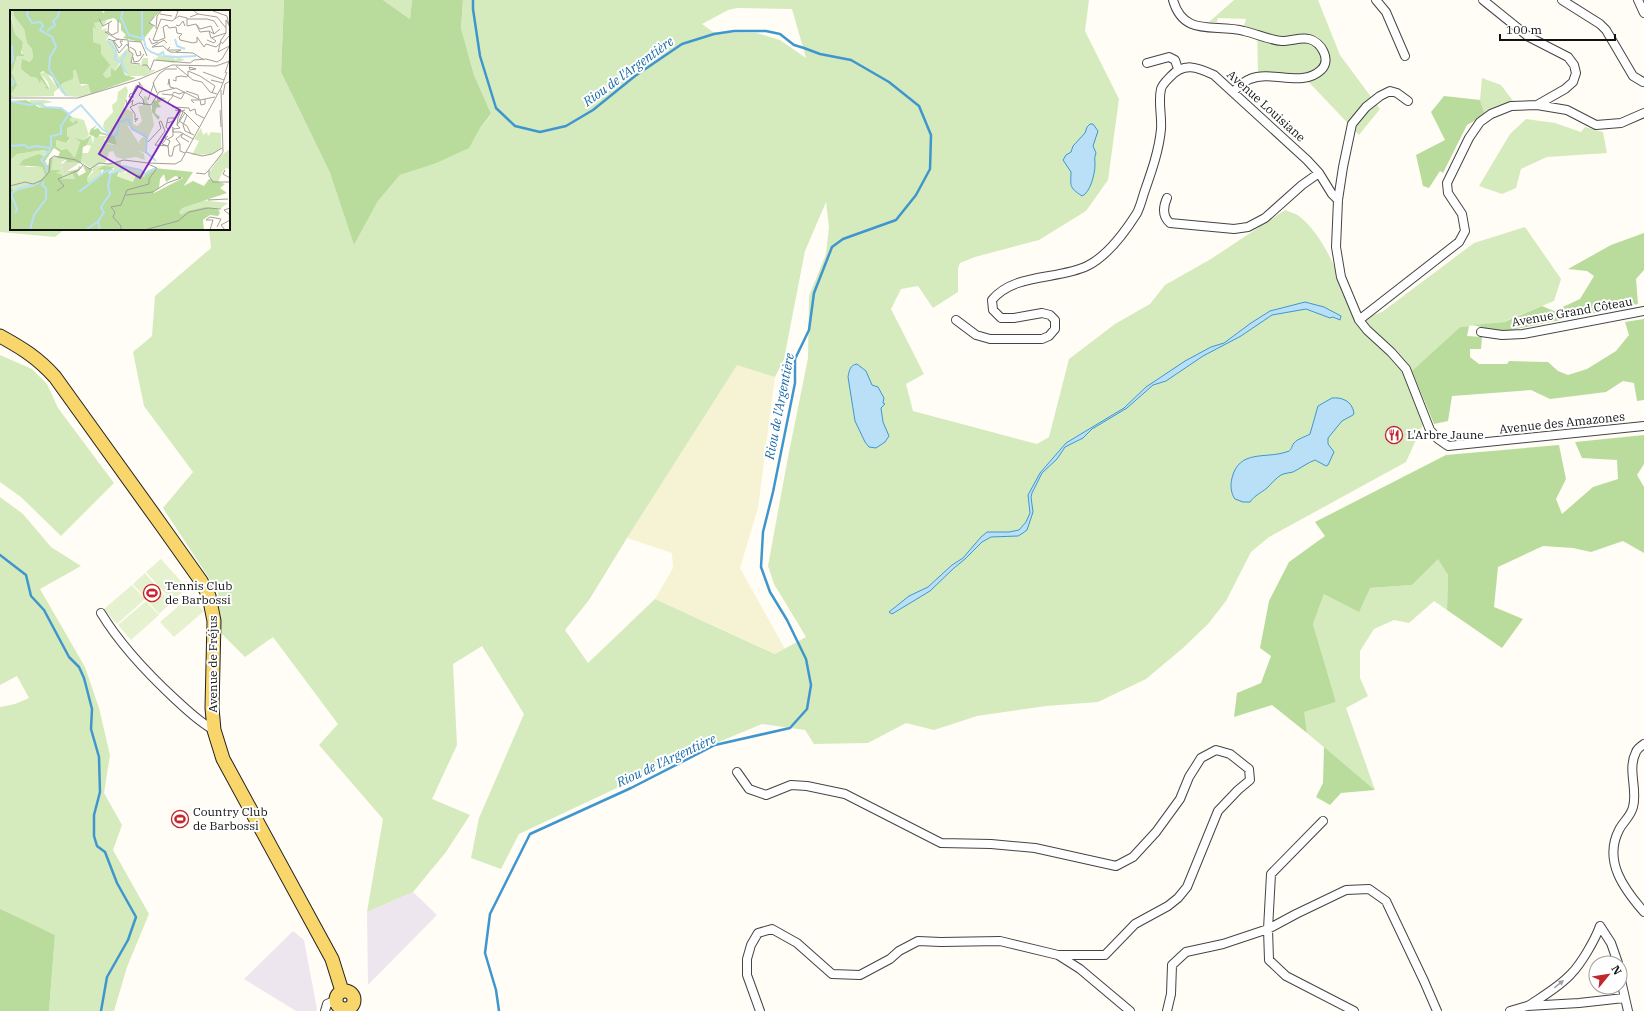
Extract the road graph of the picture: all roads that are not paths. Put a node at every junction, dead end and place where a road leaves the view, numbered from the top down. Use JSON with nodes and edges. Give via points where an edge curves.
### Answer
{"nodes":[{"id":1,"x":1174,"y":0,"type":"edge"},
{"id":2,"x":1376,"y":0,"type":"edge"},
{"id":3,"x":1483,"y":0,"type":"edge"},
{"id":4,"x":1562,"y":0,"type":"edge"},
{"id":5,"x":1638,"y":0,"type":"edge"},
{"id":6,"x":1644,"y":13,"type":"edge"},
{"id":7,"x":1405,"y":56,"type":"dead end"},
{"id":8,"x":1147,"y":63,"type":"dead end"},
{"id":9,"x":1178,"y":69,"type":"junction"},
{"id":10,"x":1643,"y":82,"type":"edge"},
{"id":11,"x":1233,"y":92,"type":"junction"},
{"id":12,"x":1408,"y":101,"type":"dead end"},
{"id":13,"x":1537,"y":105,"type":"junction"},
{"id":14,"x":1644,"y":113,"type":"edge"},
{"id":15,"x":1319,"y":173,"type":"junction"},
{"id":16,"x":1167,"y":198,"type":"dead end"},
{"id":17,"x":1338,"y":200,"type":"junction"},
{"id":18,"x":1644,"y":312,"type":"edge"},
{"id":19,"x":956,"y":320,"type":"dead end"},
{"id":20,"x":1360,"y":320,"type":"junction"},
{"id":21,"x":1481,"y":332,"type":"dead end"},
{"id":22,"x":0,"y":336,"type":"edge"},
{"id":23,"x":1644,"y":426,"type":"edge"},
{"id":24,"x":101,"y":614,"type":"dead end"},
{"id":25,"x":214,"y":730,"type":"junction"},
{"id":26,"x":1644,"y":744,"type":"edge"},
{"id":27,"x":737,"y":772,"type":"dead end"},
{"id":28,"x":1323,"y":821,"type":"dead end"},
{"id":29,"x":1644,"y":912,"type":"edge"},
{"id":30,"x":1268,"y":928,"type":"junction"},
{"id":31,"x":1058,"y":955,"type":"junction"},
{"id":32,"x":1615,"y":955,"type":"edge"},
{"id":33,"x":339,"y":995,"type":"junction"},
{"id":34,"x":1623,"y":995,"type":"edge"},
{"id":35,"x":1624,"y":998,"type":"junction"},
{"id":36,"x":1527,"y":1006,"type":"junction"},
{"id":37,"x":353,"y":1009,"type":"edge"},
{"id":38,"x":325,"y":1011,"type":"edge"},
{"id":39,"x":760,"y":1011,"type":"edge"},
{"id":40,"x":1130,"y":1011,"type":"edge"},
{"id":41,"x":1167,"y":1011,"type":"edge"},
{"id":42,"x":1354,"y":1011,"type":"edge"},
{"id":43,"x":1437,"y":1011,"type":"edge"},
{"id":44,"x":1510,"y":1011,"type":"edge"},
{"id":45,"x":1628,"y":1011,"type":"edge"}],
"edges":[{"from":1,"to":11,"type":"street","via":[[1176,10],[1191,24],[1200,28],[1243,30],[1283,41],[1309,39],[1319,44],[1324,51],[1323,68],[1316,74],[1300,78],[1259,77],[1250,79]]},
{"from":2,"to":7,"type":"street","via":[[1386,12]]},
{"from":3,"to":13,"type":"street","via":[[1529,37],[1568,57],[1574,65],[1576,73],[1573,82],[1566,89]]},
{"from":4,"to":10,"type":"street","via":[[1606,30],[1633,76]]},
{"from":5,"to":6,"type":"street"},
{"from":8,"to":9,"type":"street","via":[[1169,56],[1175,60]]},
{"from":9,"to":11,"type":"street","name":"Avenue Louisiane","via":[[1201,69],[1214,75]]},
{"from":9,"to":19,"type":"street","via":[[1161,89],[1161,128],[1152,169],[1137,212],[1111,248],[1089,265],[1073,272],[1021,283],[999,292],[992,300],[993,310],[1001,318],[1042,313],[1050,315],[1055,320],[1055,329],[1049,336],[1042,339],[990,339],[976,335]]},
{"from":11,"to":15,"type":"street","name":"Avenue Louisiane"},
{"from":12,"to":17,"type":"street","name":"Avenue des Amazones","via":[[1390,91],[1366,107],[1352,124]]},
{"from":13,"to":14,"type":"street","via":[[1567,110],[1596,125],[1621,123]]},
{"from":13,"to":20,"type":"street","via":[[1511,106],[1491,114],[1480,122],[1469,138],[1447,183],[1448,193],[1462,214],[1465,231],[1459,242]]},
{"from":15,"to":16,"type":"street","via":[[1265,218],[1248,227],[1234,229],[1170,223],[1164,212]]},
{"from":15,"to":17,"type":"street","name":"Avenue Louisiane"},
{"from":17,"to":20,"type":"street","name":"Avenue des Amazones","via":[[1336,247],[1340,277]]},
{"from":18,"to":21,"type":"street","name":"Avenue Grand Côteau","via":[[1523,334]]},
{"from":20,"to":23,"type":"street","name":"Avenue des Amazones","via":[[1406,369],[1430,430],[1448,446]]},
{"from":22,"to":25,"type":"main road","name":"Avenue de Fréjus","via":[[42,362],[55,377],[201,581],[209,596],[214,621]]},
{"from":24,"to":25,"type":"street","via":[[124,646],[155,680],[186,709]]},
{"from":25,"to":33,"type":"main road","name":"Avenue de Fréjus","via":[[224,759],[332,959]]},
{"from":26,"to":29,"type":"street","via":[[1636,751],[1633,762],[1633,807],[1615,841],[1614,855],[1616,872]]},
{"from":27,"to":31,"type":"street","via":[[749,788],[766,795],[791,785],[845,794],[941,843],[1035,848],[1116,866],[1133,857],[1156,832],[1180,798],[1201,758],[1216,750],[1230,754],[1249,769],[1250,780],[1218,811],[1187,887],[1178,898],[1135,924],[1104,955]]},
{"from":28,"to":30,"type":"street","via":[[1271,874]]},
{"from":30,"to":41,"type":"street","via":[[1223,944],[1186,952],[1172,965],[1171,994]]},
{"from":30,"to":42,"type":"street","via":[[1269,960],[1286,976]]},
{"from":30,"to":43,"type":"street","via":[[1346,890],[1369,889],[1386,901]]},
{"from":31,"to":39,"type":"street","via":[[1000,941],[918,941],[860,975],[832,974],[797,943],[772,929],[758,933],[747,960],[747,974]]},
{"from":31,"to":40,"type":"street","via":[[1080,969]]},
{"from":36,"to":32,"type":"street","one_way":true,"via":[[1572,974],[1596,938],[1600,926]]},
{"from":33,"to":37,"type":"main road","via":[[340,1007]]},
{"from":33,"to":38,"type":"street","via":[[327,1004]]},
{"from":34,"to":35,"type":"street"},
{"from":35,"to":36,"type":"street"},
{"from":35,"to":45,"type":"street"},
{"from":36,"to":44,"type":"street"}]}
